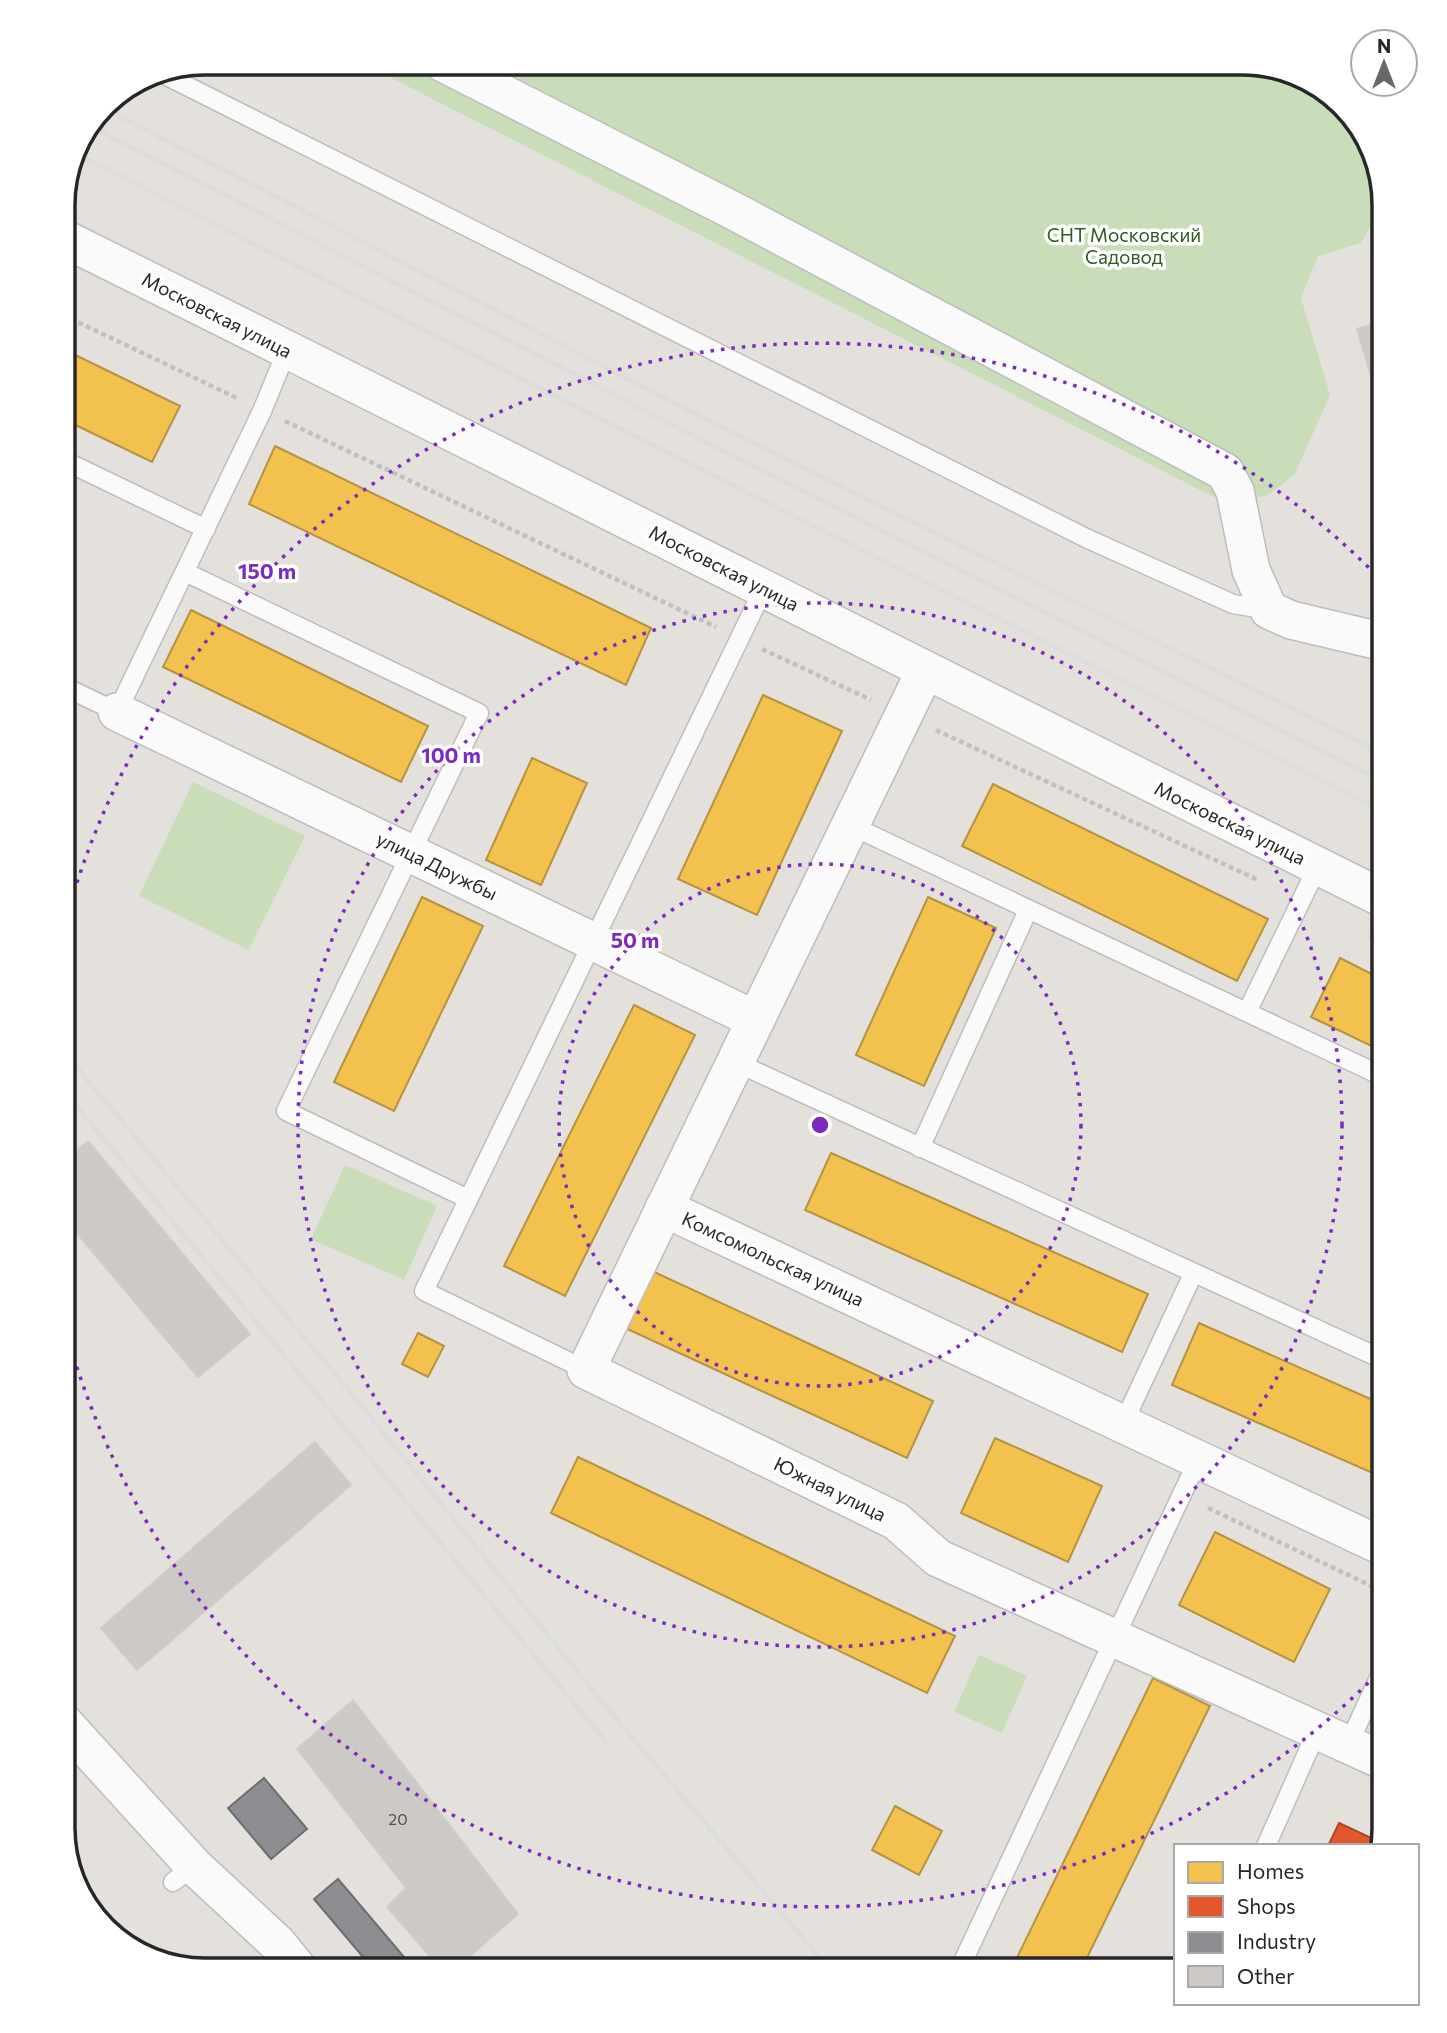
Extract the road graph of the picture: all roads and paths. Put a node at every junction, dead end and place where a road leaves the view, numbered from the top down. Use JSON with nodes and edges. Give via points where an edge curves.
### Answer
{"nodes":[{"id":1,"x":469,"y":76,"type":"edge"},
{"id":2,"x":174,"y":79,"type":"edge"},
{"id":3,"x":76,"y":244,"type":"edge"},
{"id":4,"x":287,"y":350,"type":"junction"},
{"id":5,"x":76,"y":466,"type":"edge"},
{"id":6,"x":206,"y":529,"type":"junction"},
{"id":7,"x":185,"y":572,"type":"junction"},
{"id":8,"x":764,"y":588,"type":"junction"},
{"id":9,"x":1269,"y":610,"type":"junction"},
{"id":10,"x":1372,"y":639,"type":"edge"},
{"id":11,"x":925,"y":671,"type":"junction"},
{"id":12,"x":76,"y":692,"type":"edge"},
{"id":13,"x":117,"y":712,"type":"junction"},
{"id":14,"x":850,"y":825,"type":"junction"},
{"id":15,"x":411,"y":853,"type":"junction"},
{"id":16,"x":1318,"y":866,"type":"junction"},
{"id":17,"x":1372,"y":893,"type":"edge"},
{"id":18,"x":1028,"y":910,"type":"junction"},
{"id":19,"x":593,"y":942,"type":"junction"},
{"id":20,"x":1247,"y":1012,"type":"junction"},
{"id":21,"x":756,"y":1020,"type":"junction"},
{"id":22,"x":735,"y":1062,"type":"junction"},
{"id":23,"x":1372,"y":1071,"type":"edge"},
{"id":24,"x":920,"y":1148,"type":"junction"},
{"id":25,"x":468,"y":1199,"type":"junction"},
{"id":26,"x":664,"y":1208,"type":"junction"},
{"id":27,"x":1193,"y":1274,"type":"junction"},
{"id":28,"x":1372,"y":1355,"type":"edge"},
{"id":29,"x":586,"y":1370,"type":"junction"},
{"id":30,"x":1123,"y":1424,"type":"junction"},
{"id":31,"x":1198,"y":1460,"type":"junction"},
{"id":32,"x":1372,"y":1541,"type":"edge"},
{"id":33,"x":1114,"y":1639,"type":"junction"},
{"id":34,"x":1372,"y":1683,"type":"edge"},
{"id":35,"x":75,"y":1737,"type":"edge"},
{"id":36,"x":1332,"y":1738,"type":"junction"},
{"id":37,"x":1372,"y":1756,"type":"edge"},
{"id":38,"x":1267,"y":1844,"type":"edge"},
{"id":39,"x":288,"y":1957,"type":"edge"},
{"id":40,"x":965,"y":1958,"type":"edge"}],
"edges":[{"from":1,"to":9,"type":"street","via":[[1225,472],[1235,491],[1251,570]]},
{"from":2,"to":9,"type":"lane","via":[[1088,539],[1233,604]]},
{"from":3,"to":4,"type":"street","name":"Московская улица"},
{"from":4,"to":6,"type":"lane"},
{"from":4,"to":8,"type":"street","name":"Московская улица"},
{"from":5,"to":6,"type":"lane"},
{"from":6,"to":7,"type":"lane"},
{"from":7,"to":13,"type":"lane"},
{"from":7,"to":15,"type":"lane","via":[[479,713]]},
{"from":8,"to":11,"type":"street","name":"Московская улица"},
{"from":8,"to":19,"type":"lane"},
{"from":9,"to":10,"type":"street","via":[[1291,620]]},
{"from":11,"to":14,"type":"street","name":"Комсомольская улица"},
{"from":11,"to":16,"type":"street","name":"Московская улица"},
{"from":12,"to":13,"type":"lane"},
{"from":13,"to":15,"type":"street","name":"улица Дружбы"},
{"from":14,"to":18,"type":"lane"},
{"from":14,"to":21,"type":"street","name":"Комсомольская улица"},
{"from":15,"to":19,"type":"street","name":"улица Дружбы"},
{"from":15,"to":25,"type":"lane","via":[[286,1111]]},
{"from":16,"to":17,"type":"street","name":"Московская улица"},
{"from":16,"to":20,"type":"lane"},
{"from":18,"to":20,"type":"lane"},
{"from":18,"to":24,"type":"lane"},
{"from":19,"to":21,"type":"street","name":"улица Дружбы"},
{"from":19,"to":25,"type":"lane"},
{"from":20,"to":23,"type":"lane"},
{"from":21,"to":22,"type":"street","name":"Комсомольская улица"},
{"from":22,"to":24,"type":"lane"},
{"from":22,"to":26,"type":"street","name":"Комсомольская улица"},
{"from":24,"to":27,"type":"lane"},
{"from":25,"to":29,"type":"lane","via":[[424,1291]]},
{"from":26,"to":29,"type":"street"},
{"from":26,"to":30,"type":"street","name":"Комсомольская улица"},
{"from":27,"to":28,"type":"lane"},
{"from":27,"to":30,"type":"lane"},
{"from":29,"to":33,"type":"street","name":"Южная улица","via":[[896,1521],[938,1558]]},
{"from":30,"to":31,"type":"street","name":"Комсомольская улица"},
{"from":31,"to":32,"type":"street","name":"Комсомольская улица"},
{"from":31,"to":33,"type":"lane"},
{"from":33,"to":36,"type":"street","name":"Южная улица"},
{"from":33,"to":40,"type":"lane"},
{"from":34,"to":36,"type":"lane"},
{"from":35,"to":39,"type":"street","via":[[183,1874]]},
{"from":36,"to":37,"type":"street","name":"Южная улица"},
{"from":36,"to":38,"type":"lane"}]}
